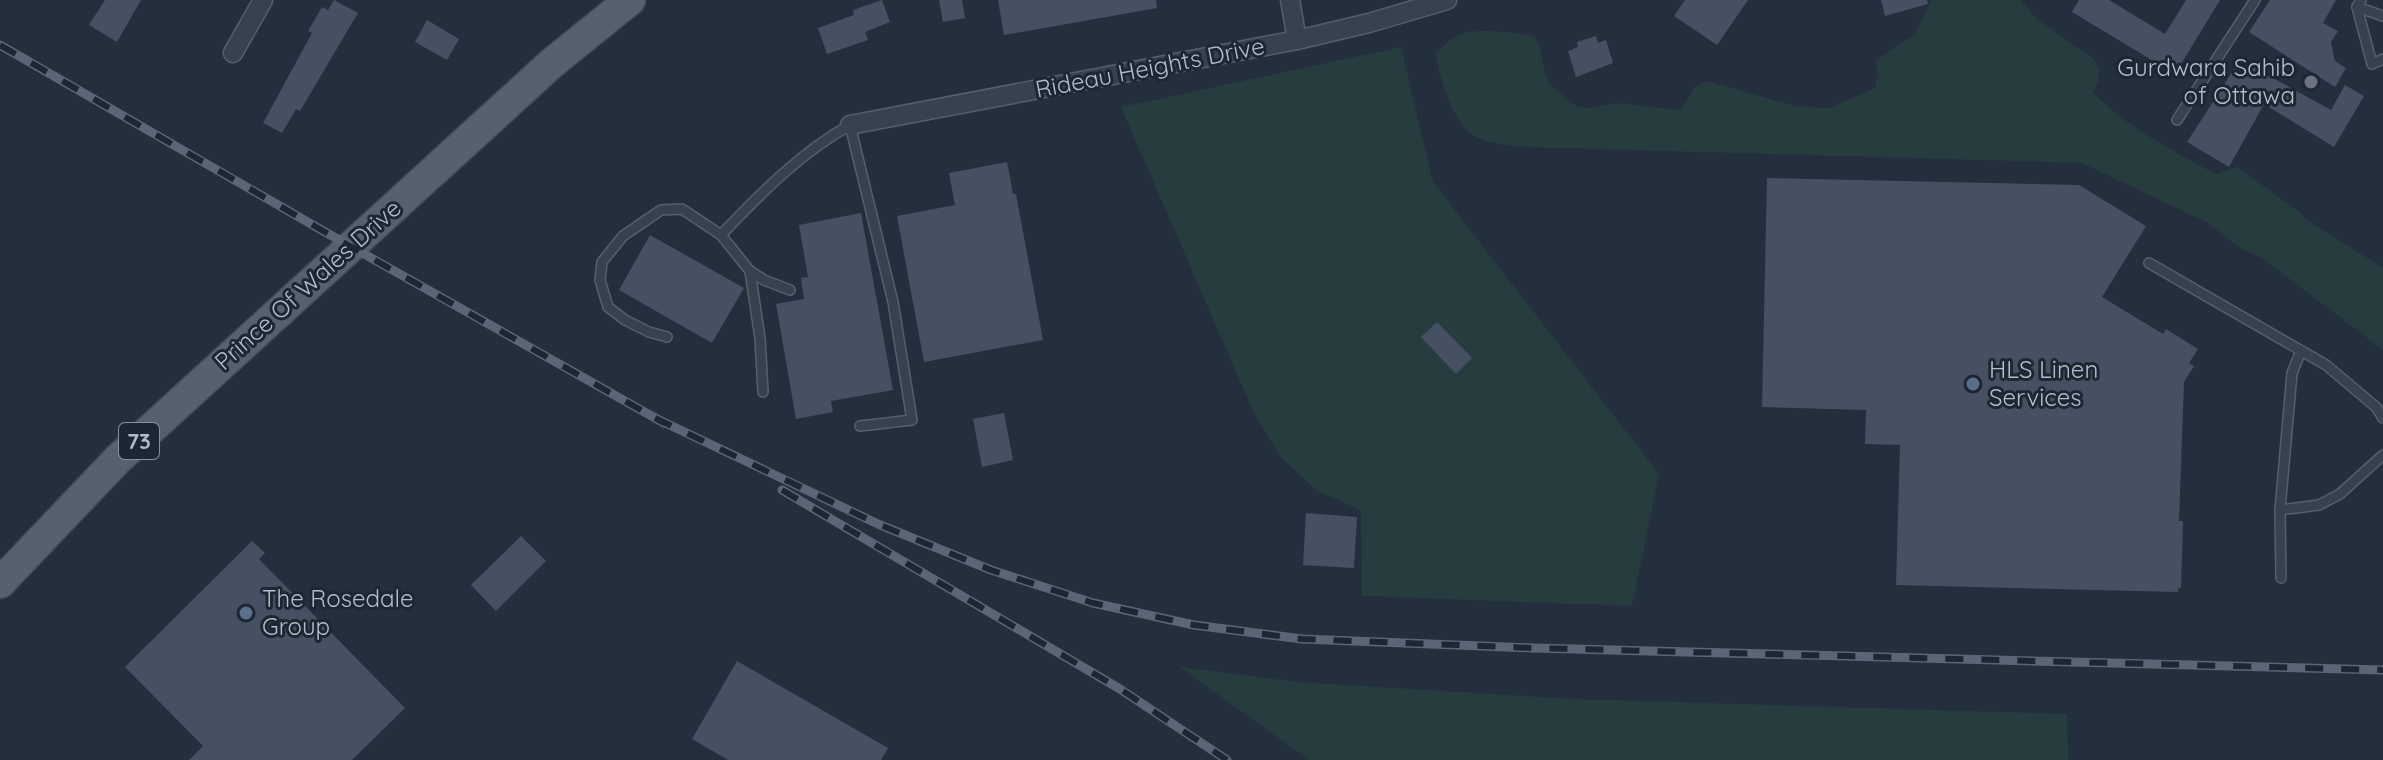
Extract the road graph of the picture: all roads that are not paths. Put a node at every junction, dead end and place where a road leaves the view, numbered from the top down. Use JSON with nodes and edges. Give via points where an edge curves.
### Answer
{"nodes":[{"id":1,"x":263,"y":0,"type":"edge"},
{"id":2,"x":630,"y":0,"type":"edge"},
{"id":3,"x":1290,"y":0,"type":"edge"},
{"id":4,"x":1447,"y":0,"type":"edge"},
{"id":5,"x":2255,"y":0,"type":"edge"},
{"id":6,"x":2359,"y":4,"type":"edge"},
{"id":7,"x":2383,"y":16,"type":"edge"},
{"id":8,"x":1297,"y":40,"type":"junction"},
{"id":9,"x":233,"y":53,"type":"dead end"},
{"id":10,"x":2383,"y":59,"type":"edge"},
{"id":11,"x":2177,"y":120,"type":"dead end"},
{"id":12,"x":850,"y":125,"type":"junction"},
{"id":13,"x":721,"y":235,"type":"junction"},
{"id":14,"x":2149,"y":263,"type":"dead end"},
{"id":15,"x":750,"y":271,"type":"junction"},
{"id":16,"x":790,"y":290,"type":"dead end"},
{"id":17,"x":667,"y":337,"type":"dead end"},
{"id":18,"x":2301,"y":351,"type":"junction"},
{"id":19,"x":763,"y":392,"type":"dead end"},
{"id":20,"x":2383,"y":418,"type":"edge"},
{"id":21,"x":860,"y":426,"type":"dead end"},
{"id":22,"x":2383,"y":455,"type":"edge"},
{"id":23,"x":2280,"y":510,"type":"junction"},
{"id":24,"x":2281,"y":578,"type":"dead end"},
{"id":25,"x":0,"y":583,"type":"edge"}],
"edges":[{"from":1,"to":9,"type":"street"},
{"from":2,"to":25,"type":"main road","name":"Prince Of Wales Drive","number":"73","via":[[541,73],[118,459]]},
{"from":3,"to":8,"type":"street"},
{"from":4,"to":8,"type":"street","name":"Rideau Heights Drive"},
{"from":5,"to":11,"type":"lane"},
{"from":6,"to":7,"type":"lane"},
{"from":6,"to":10,"type":"lane","via":[[2372,64]]},
{"from":8,"to":12,"type":"street","name":"Rideau Heights Drive"},
{"from":12,"to":13,"type":"lane","via":[[830,135],[759,195]]},
{"from":12,"to":21,"type":"lane","via":[[893,302],[912,420]]},
{"from":13,"to":15,"type":"lane"},
{"from":13,"to":17,"type":"lane","via":[[682,209],[661,210],[623,236],[602,262],[600,280],[608,307]]},
{"from":14,"to":18,"type":"lane"},
{"from":15,"to":16,"type":"lane"},
{"from":15,"to":19,"type":"lane"},
{"from":18,"to":20,"type":"lane","via":[[2326,365]]},
{"from":18,"to":23,"type":"lane","via":[[2292,373]]},
{"from":22,"to":23,"type":"lane","via":[[2340,494],[2319,505]]},
{"from":23,"to":24,"type":"lane"}]}
